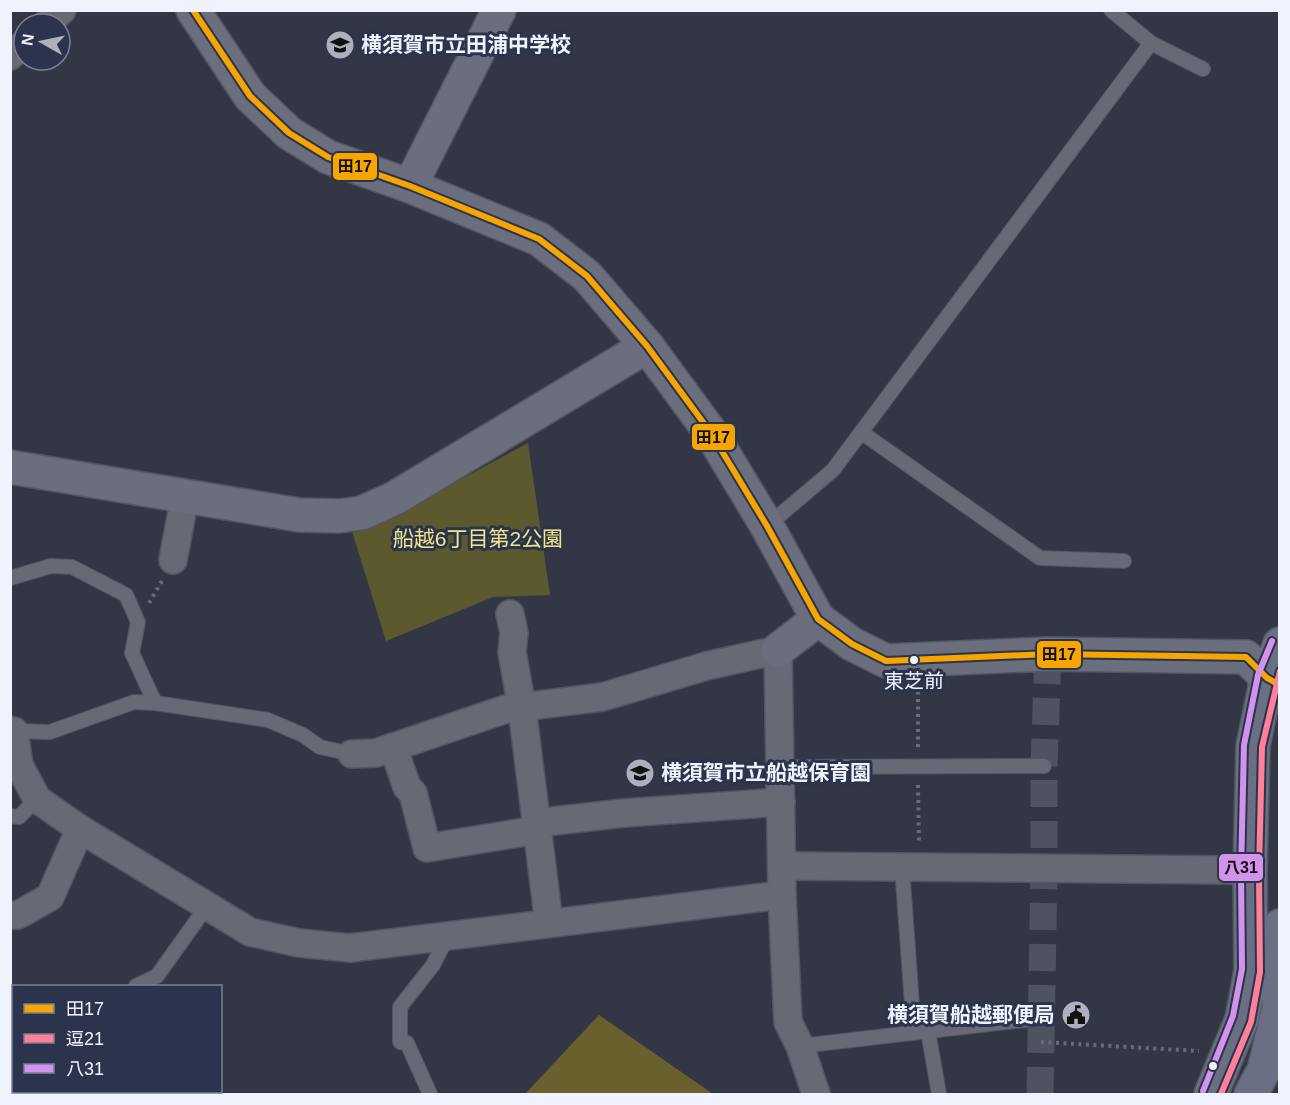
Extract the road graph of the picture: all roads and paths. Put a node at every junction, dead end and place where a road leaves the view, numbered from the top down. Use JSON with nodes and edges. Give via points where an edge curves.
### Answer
{"nodes":[{"id":1,"x":194,"y":10,"type":"edge"},
{"id":2,"x":499,"y":10,"type":"edge"},
{"id":3,"x":1111,"y":10,"type":"edge"},
{"id":4,"x":1151,"y":43,"type":"junction"},
{"id":5,"x":1203,"y":69,"type":"dead end"},
{"id":6,"x":410,"y":186,"type":"junction"},
{"id":7,"x":647,"y":346,"type":"junction"},
{"id":8,"x":861,"y":432,"type":"junction"},
{"id":9,"x":10,"y":467,"type":"edge"},
{"id":10,"x":185,"y":496,"type":"junction"},
{"id":11,"x":767,"y":526,"type":"junction"},
{"id":12,"x":173,"y":560,"type":"joint"},
{"id":13,"x":1124,"y":561,"type":"dead end"},
{"id":14,"x":10,"y":578,"type":"edge"},
{"id":15,"x":510,"y":614,"type":"dead end"},
{"id":16,"x":818,"y":619,"type":"junction"},
{"id":17,"x":138,"y":622,"type":"junction"},
{"id":18,"x":1280,"y":644,"type":"edge"},
{"id":19,"x":778,"y":650,"type":"junction"},
{"id":20,"x":1273,"y":682,"type":"edge"},
{"id":21,"x":155,"y":702,"type":"junction"},
{"id":22,"x":522,"y":708,"type":"junction"},
{"id":23,"x":12,"y":731,"type":"edge"},
{"id":24,"x":393,"y":747,"type":"junction"},
{"id":25,"x":352,"y":754,"type":"joint"},
{"id":26,"x":1044,"y":766,"type":"dead end"},
{"id":27,"x":780,"y":767,"type":"junction"},
{"id":28,"x":37,"y":799,"type":"junction"},
{"id":29,"x":781,"y":802,"type":"junction"},
{"id":30,"x":10,"y":816,"type":"edge"},
{"id":31,"x":536,"y":827,"type":"junction"},
{"id":32,"x":80,"y":829,"type":"junction"},
{"id":33,"x":782,"y":866,"type":"junction"},
{"id":34,"x":902,"y":867,"type":"junction"},
{"id":35,"x":1250,"y":872,"type":"junction"},
{"id":36,"x":782,"y":895,"type":"junction"},
{"id":37,"x":207,"y":906,"type":"junction"},
{"id":38,"x":10,"y":915,"type":"edge"},
{"id":39,"x":549,"y":923,"type":"junction"},
{"id":40,"x":1280,"y":926,"type":"edge"},
{"id":41,"x":443,"y":937,"type":"junction"},
{"id":42,"x":140,"y":985,"type":"edge"},
{"id":43,"x":1041,"y":1018,"type":"dead end"},
{"id":44,"x":921,"y":1031,"type":"junction"},
{"id":45,"x":1041,"y":1042,"type":"dead end"},
{"id":46,"x":800,"y":1046,"type":"junction"},
{"id":47,"x":1207,"y":1052,"type":"dead end"},
{"id":48,"x":1265,"y":1079,"type":"edge"},
{"id":49,"x":430,"y":1095,"type":"edge"},
{"id":50,"x":816,"y":1095,"type":"edge"},
{"id":51,"x":939,"y":1095,"type":"edge"},
{"id":52,"x":1211,"y":1095,"type":"edge"}],
"edges":[{"from":1,"to":6,"type":"street","via":[[249,96],[289,133],[328,157]]},
{"from":2,"to":6,"type":"street"},
{"from":3,"to":4,"type":"lane"},
{"from":4,"to":5,"type":"lane"},
{"from":4,"to":8,"type":"lane"},
{"from":6,"to":7,"type":"street","via":[[539,239],[586,276]]},
{"from":7,"to":10,"type":"street","via":[[395,498],[362,513],[299,515]]},
{"from":7,"to":11,"type":"street","via":[[711,433]]},
{"from":8,"to":11,"type":"lane","via":[[833,470]]},
{"from":8,"to":13,"type":"lane","via":[[1040,558]]},
{"from":9,"to":10,"type":"street"},
{"from":10,"to":12,"type":"street"},
{"from":11,"to":16,"type":"street"},
{"from":12,"to":17,"type":"path"},
{"from":14,"to":17,"type":"lane","via":[[51,566],[72,567],[126,595]]},
{"from":15,"to":22,"type":"street"},
{"from":16,"to":19,"type":"street"},
{"from":16,"to":20,"type":"street","via":[[852,644],[886,661],[1048,654],[1246,657]]},
{"from":17,"to":21,"type":"lane","via":[[132,653]]},
{"from":18,"to":20,"type":"highway"},
{"from":19,"to":22,"type":"street","via":[[706,666],[602,697]]},
{"from":19,"to":27,"type":"street"},
{"from":20,"to":35,"type":"highway","via":[[1253,746]]},
{"from":21,"to":23,"type":"lane","via":[[134,702],[50,732]]},
{"from":21,"to":25,"type":"lane","via":[[268,720],[320,747]]},
{"from":22,"to":24,"type":"street","via":[[476,718]]},
{"from":22,"to":31,"type":"street"},
{"from":23,"to":28,"type":"street","via":[[19,765]]},
{"from":24,"to":25,"type":"street","via":[[376,753]]},
{"from":24,"to":31,"type":"street","via":[[407,787],[413,793],[427,848]]},
{"from":26,"to":27,"type":"lane"},
{"from":27,"to":29,"type":"street"},
{"from":28,"to":30,"type":"lane","via":[[20,817]]},
{"from":28,"to":32,"type":"street"},
{"from":29,"to":31,"type":"street","via":[[624,813]]},
{"from":29,"to":33,"type":"street"},
{"from":31,"to":39,"type":"street"},
{"from":32,"to":37,"type":"street"},
{"from":32,"to":38,"type":"street","via":[[50,897],[18,915]]},
{"from":33,"to":34,"type":"street"},
{"from":33,"to":36,"type":"street"},
{"from":34,"to":35,"type":"street"},
{"from":34,"to":44,"type":"lane"},
{"from":35,"to":52,"type":"highway","via":[[1251,970],[1242,1019]]},
{"from":36,"to":39,"type":"street"},
{"from":36,"to":46,"type":"street","via":[[788,1022]]},
{"from":37,"to":41,"type":"street","via":[[250,932],[299,943],[350,948]]},
{"from":37,"to":42,"type":"lane","via":[[157,976]]},
{"from":39,"to":41,"type":"street"},
{"from":40,"to":48,"type":"highway","via":[[1279,1009]]},
{"from":41,"to":49,"type":"lane","via":[[433,965],[400,1007],[400,1042],[407,1043]]},
{"from":43,"to":44,"type":"lane"},
{"from":44,"to":46,"type":"lane"},
{"from":44,"to":51,"type":"lane"},
{"from":45,"to":47,"type":"path"},
{"from":46,"to":50,"type":"street"}]}
